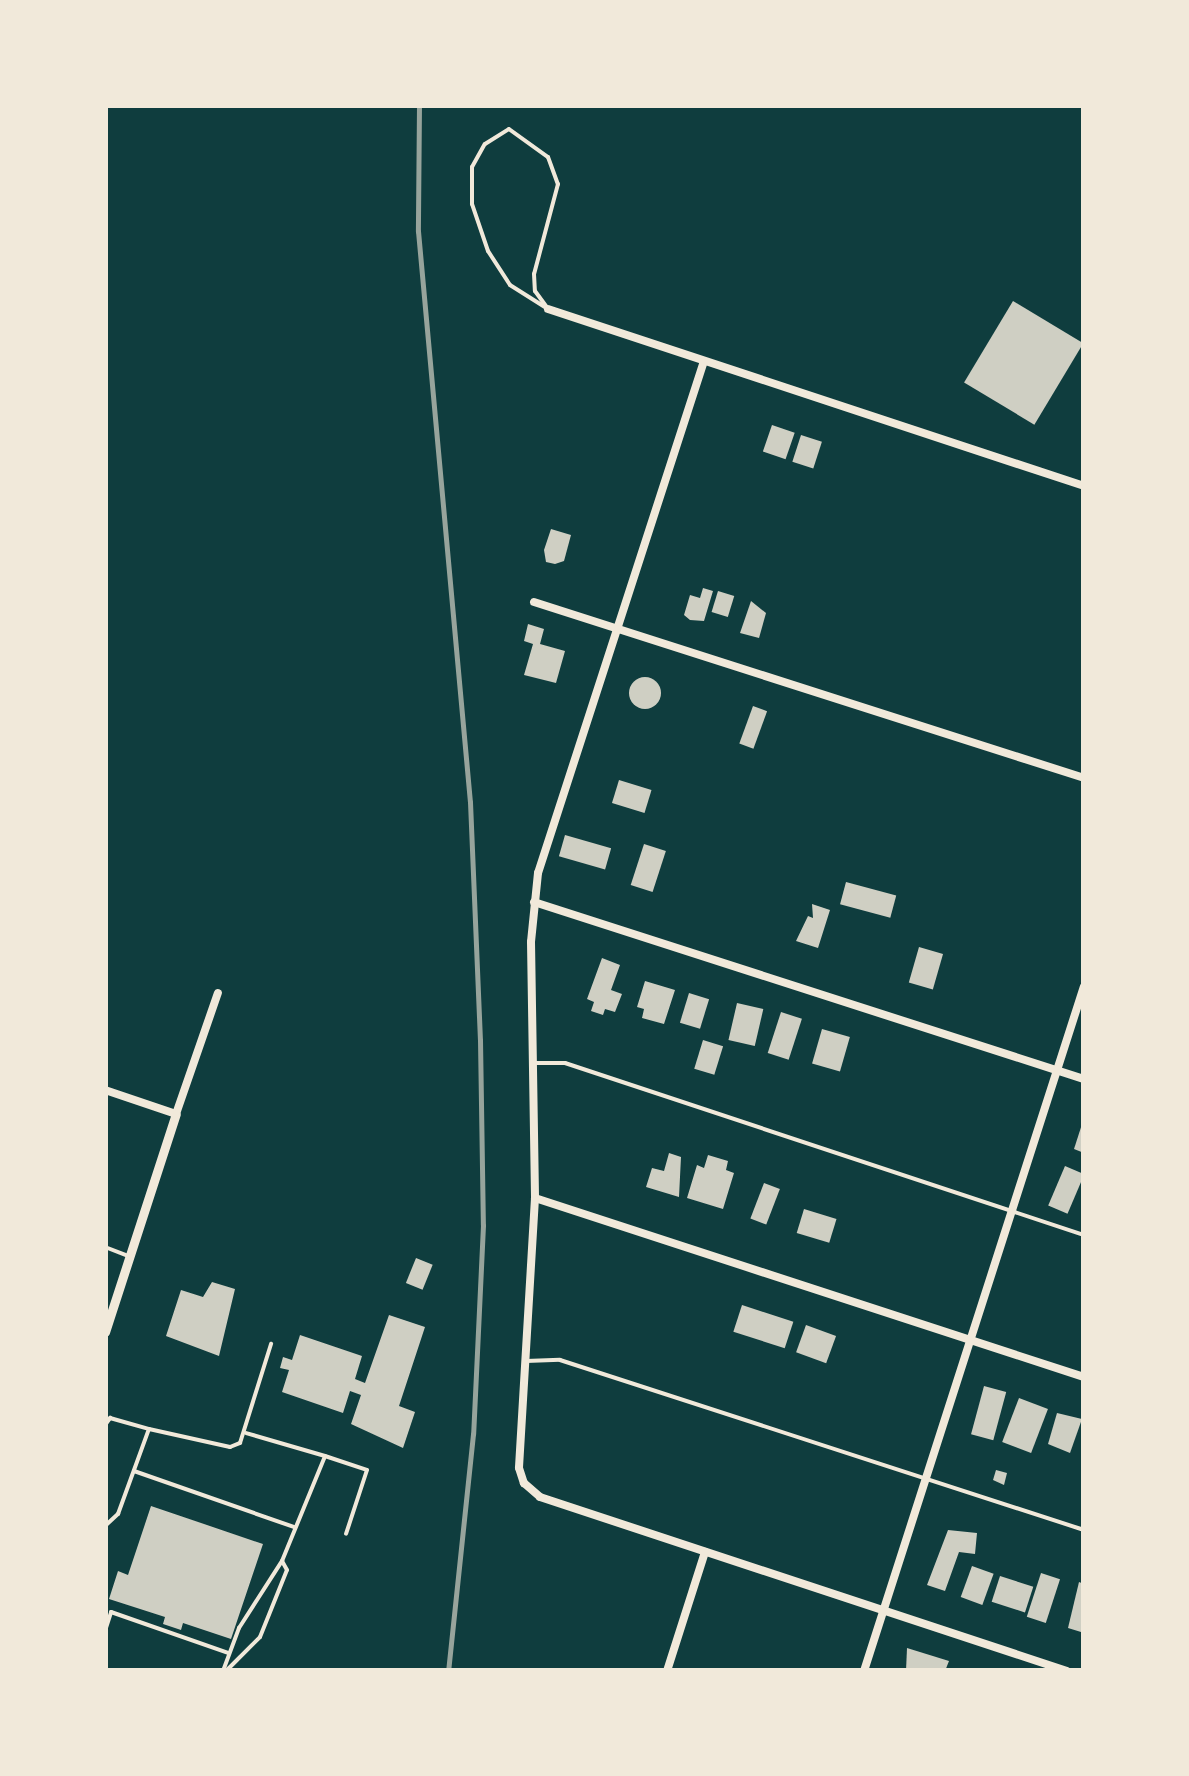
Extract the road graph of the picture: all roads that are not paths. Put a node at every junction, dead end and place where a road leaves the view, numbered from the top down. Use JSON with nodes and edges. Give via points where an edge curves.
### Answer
{"nodes":[{"id":1,"x":548,"y":309,"type":"junction"},
{"id":2,"x":704,"y":361,"type":"junction"},
{"id":3,"x":1084,"y":486,"type":"edge"},
{"id":4,"x":534,"y":602,"type":"dead end"},
{"id":5,"x":615,"y":629,"type":"junction"},
{"id":6,"x":1084,"y":778,"type":"edge"},
{"id":7,"x":534,"y":902,"type":"junction"},
{"id":8,"x":1084,"y":986,"type":"edge"},
{"id":9,"x":218,"y":993,"type":"dead end"},
{"id":10,"x":533,"y":1063,"type":"junction"},
{"id":11,"x":1056,"y":1070,"type":"junction"},
{"id":12,"x":1084,"y":1079,"type":"edge"},
{"id":13,"x":105,"y":1090,"type":"edge"},
{"id":14,"x":176,"y":1114,"type":"junction"},
{"id":15,"x":535,"y":1198,"type":"junction"},
{"id":16,"x":1010,"y":1211,"type":"junction"},
{"id":17,"x":1084,"y":1236,"type":"edge"},
{"id":18,"x":105,"y":1247,"type":"edge"},
{"id":19,"x":130,"y":1256,"type":"junction"},
{"id":20,"x":105,"y":1332,"type":"edge"},
{"id":21,"x":969,"y":1341,"type":"junction"},
{"id":22,"x":272,"y":1344,"type":"dead end"},
{"id":23,"x":526,"y":1361,"type":"junction"},
{"id":24,"x":1084,"y":1377,"type":"edge"},
{"id":25,"x":105,"y":1425,"type":"edge"},
{"id":26,"x":149,"y":1429,"type":"junction"},
{"id":27,"x":246,"y":1434,"type":"junction"},
{"id":28,"x":325,"y":1456,"type":"junction"},
{"id":29,"x":134,"y":1471,"type":"junction"},
{"id":30,"x":925,"y":1478,"type":"junction"},
{"id":31,"x":105,"y":1526,"type":"edge"},
{"id":32,"x":296,"y":1527,"type":"junction"},
{"id":33,"x":1084,"y":1530,"type":"edge"},
{"id":34,"x":346,"y":1534,"type":"dead end"},
{"id":35,"x":705,"y":1552,"type":"junction"},
{"id":36,"x":282,"y":1561,"type":"junction"},
{"id":37,"x":884,"y":1610,"type":"junction"},
{"id":38,"x":105,"y":1630,"type":"edge"},
{"id":39,"x":228,"y":1652,"type":"junction"},
{"id":40,"x":224,"y":1671,"type":"edge"},
{"id":41,"x":667,"y":1671,"type":"edge"},
{"id":42,"x":864,"y":1671,"type":"edge"},
{"id":43,"x":1067,"y":1671,"type":"edge"}],
"edges":[{"from":1,"to":1,"type":"lane","via":[[535,291],[534,274],[558,184],[548,157],[510,129],[486,144],[472,168],[472,204],[488,251],[510,285]]},
{"from":1,"to":2,"type":"street"},
{"from":2,"to":3,"type":"street"},
{"from":2,"to":5,"type":"street"},
{"from":4,"to":5,"type":"street"},
{"from":5,"to":6,"type":"street"},
{"from":5,"to":7,"type":"street","via":[[545,837]]},
{"from":7,"to":10,"type":"street"},
{"from":7,"to":11,"type":"street"},
{"from":8,"to":11,"type":"street"},
{"from":9,"to":14,"type":"street"},
{"from":10,"to":15,"type":"street"},
{"from":10,"to":16,"type":"lane","via":[[565,1063]]},
{"from":11,"to":12,"type":"street"},
{"from":11,"to":16,"type":"street"},
{"from":13,"to":14,"type":"street"},
{"from":14,"to":19,"type":"street"},
{"from":15,"to":21,"type":"street"},
{"from":15,"to":23,"type":"street"},
{"from":16,"to":17,"type":"lane"},
{"from":16,"to":21,"type":"street"},
{"from":18,"to":19,"type":"lane"},
{"from":19,"to":20,"type":"street"},
{"from":21,"to":24,"type":"street"},
{"from":21,"to":30,"type":"street"},
{"from":22,"to":27,"type":"lane"},
{"from":23,"to":30,"type":"lane","via":[[560,1360]]},
{"from":23,"to":35,"type":"street","via":[[524,1483],[540,1497]]},
{"from":25,"to":26,"type":"lane","via":[[110,1418]]},
{"from":26,"to":27,"type":"lane","via":[[230,1447]]},
{"from":26,"to":29,"type":"lane"},
{"from":27,"to":28,"type":"lane"},
{"from":28,"to":32,"type":"lane"},
{"from":28,"to":34,"type":"lane","via":[[367,1470]]},
{"from":29,"to":31,"type":"lane","via":[[118,1514]]},
{"from":29,"to":32,"type":"lane"},
{"from":30,"to":33,"type":"lane"},
{"from":30,"to":37,"type":"street"},
{"from":32,"to":36,"type":"lane"},
{"from":35,"to":37,"type":"street"},
{"from":35,"to":41,"type":"street"},
{"from":36,"to":39,"type":"lane"},
{"from":36,"to":40,"type":"lane","via":[[287,1570],[268,1622]]},
{"from":37,"to":42,"type":"street"},
{"from":37,"to":43,"type":"street"},
{"from":38,"to":39,"type":"lane","via":[[111,1612]]},
{"from":39,"to":40,"type":"lane"}]}
